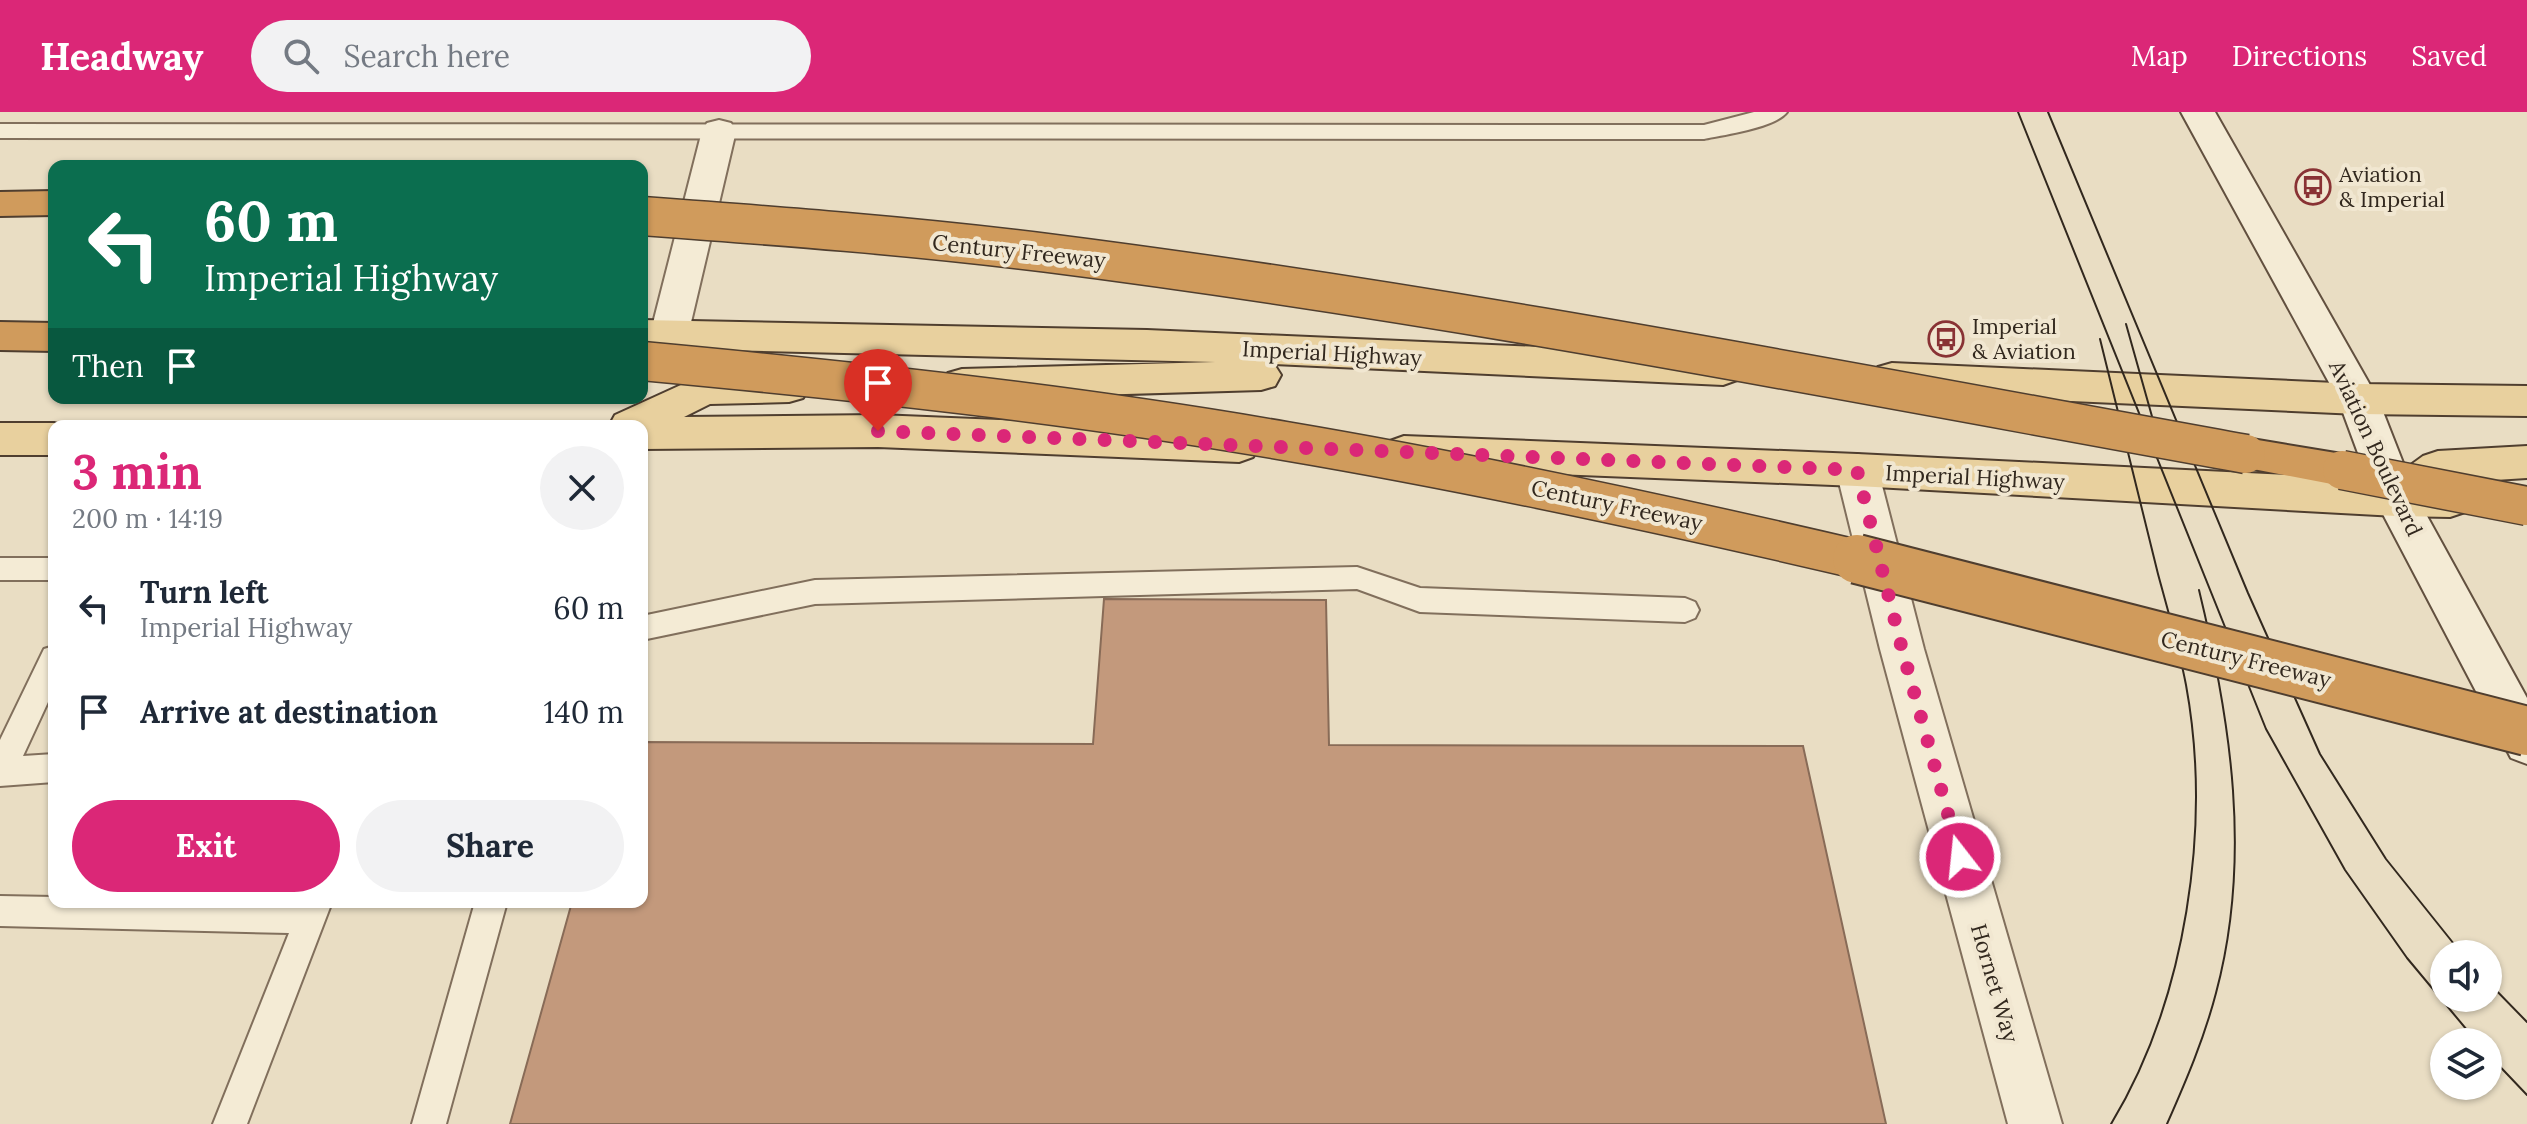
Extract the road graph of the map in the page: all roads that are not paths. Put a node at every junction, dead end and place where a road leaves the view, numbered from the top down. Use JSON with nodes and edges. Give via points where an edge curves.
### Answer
{"nodes":[{"id":1,"x":1776,"y":112,"type":"edge"},
{"id":2,"x":2198,"y":112,"type":"edge"},
{"id":3,"x":1636,"y":122,"type":"edge"},
{"id":4,"x":0,"y":131,"type":"edge"},
{"id":5,"x":719,"y":131,"type":"junction"},
{"id":6,"x":48,"y":203,"type":"edge"},
{"id":7,"x":0,"y":204,"type":"edge"},
{"id":8,"x":648,"y":216,"type":"edge"},
{"id":9,"x":0,"y":327,"type":"edge"},
{"id":10,"x":48,"y":327,"type":"edge"},
{"id":11,"x":0,"y":336,"type":"edge"},
{"id":12,"x":48,"y":337,"type":"edge"},
{"id":13,"x":651,"y":343,"type":"edge"},
{"id":14,"x":1397,"y":356,"type":"junction"},
{"id":15,"x":2358,"y":399,"type":"junction"},
{"id":16,"x":2527,"y":401,"type":"edge"},
{"id":17,"x":641,"y":420,"type":"edge"},
{"id":18,"x":648,"y":433,"type":"edge"},
{"id":19,"x":0,"y":439,"type":"edge"},
{"id":20,"x":48,"y":439,"type":"edge"},
{"id":21,"x":2527,"y":462,"type":"edge"},
{"id":22,"x":1857,"y":470,"type":"junction"},
{"id":23,"x":2342,"y":470,"type":"junction"},
{"id":24,"x":2527,"y":475,"type":"edge"},
{"id":25,"x":2396,"y":499,"type":"junction"},
{"id":26,"x":2527,"y":504,"type":"edge"},
{"id":27,"x":0,"y":569,"type":"edge"},
{"id":28,"x":48,"y":569,"type":"edge"},
{"id":29,"x":1685,"y":610,"type":"dead end"},
{"id":30,"x":648,"y":627,"type":"edge"},
{"id":31,"x":46,"y":689,"type":"edge"},
{"id":32,"x":2527,"y":731,"type":"edge"},
{"id":33,"x":2527,"y":743,"type":"edge"},
{"id":34,"x":48,"y":768,"type":"edge"},
{"id":35,"x":0,"y":771,"type":"edge"},
{"id":36,"x":489,"y":908,"type":"edge"},
{"id":37,"x":314,"y":910,"type":"edge"},
{"id":38,"x":0,"y":911,"type":"edge"},
{"id":39,"x":230,"y":1124,"type":"edge"},
{"id":40,"x":429,"y":1124,"type":"edge"},
{"id":41,"x":2035,"y":1124,"type":"edge"}],
"edges":[{"from":1,"to":3,"type":"lane","via":[[1704,132]]},
{"from":2,"to":15,"type":"street","name":"Aviation Boulevard"},
{"from":3,"to":5,"type":"lane"},
{"from":4,"to":5,"type":"lane"},
{"from":5,"to":13,"type":"street"},
{"from":6,"to":7,"type":"highway"},
{"from":8,"to":23,"type":"highway","name":"Century Freeway","bridge":true,"via":[[1107,260],[1403,304]]},
{"from":9,"to":10,"type":"main road"},
{"from":11,"to":12,"type":"highway"},
{"from":13,"to":14,"type":"main road","name":"Imperial Highway","via":[[1147,344]]},
{"from":13,"to":32,"type":"highway","name":"Century Freeway","bridge":true,"via":[[786,374],[1210,429],[1491,478],[1790,542]]},
{"from":14,"to":15,"type":"main road","name":"Imperial Highway"},
{"from":14,"to":17,"type":"main road","via":[[1330,370],[1241,377],[705,389]]},
{"from":15,"to":16,"type":"main road","name":"Imperial Highway"},
{"from":15,"to":25,"type":"street","name":"Aviation Boulevard"},
{"from":18,"to":22,"type":"main road","name":"Imperial Highway","via":[[878,431]]},
{"from":19,"to":20,"type":"main road"},
{"from":21,"to":25,"type":"main road","via":[[2438,467]]},
{"from":22,"to":25,"type":"main road","name":"Imperial Highway"},
{"from":22,"to":41,"type":"street","name":"Hornet Way"},
{"from":23,"to":24,"type":"highway","bridge":true},
{"from":23,"to":26,"type":"highway","name":"Century Freeway","bridge":true},
{"from":25,"to":26,"type":"main road","name":"Imperial Highway"},
{"from":25,"to":33,"type":"street","name":"Aviation Boulevard"},
{"from":27,"to":28,"type":"lane"},
{"from":29,"to":30,"type":"lane","via":[[1420,600],[1357,578],[815,592]]},
{"from":31,"to":35,"type":"lane"},
{"from":34,"to":35,"type":"lane"},
{"from":36,"to":40,"type":"lane"},
{"from":37,"to":38,"type":"lane"},
{"from":37,"to":39,"type":"lane"}]}
